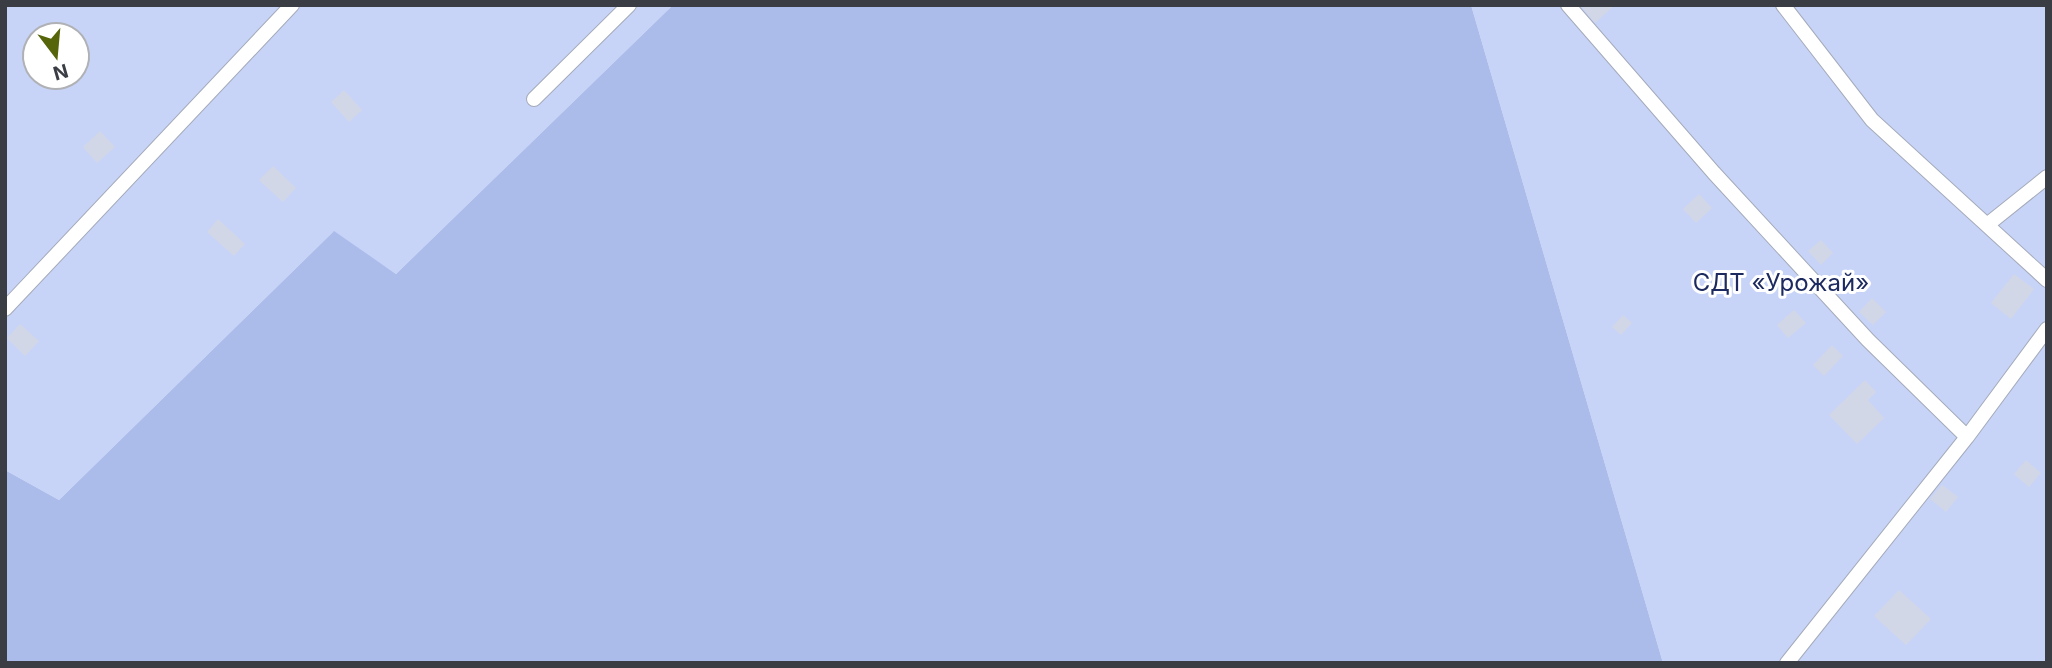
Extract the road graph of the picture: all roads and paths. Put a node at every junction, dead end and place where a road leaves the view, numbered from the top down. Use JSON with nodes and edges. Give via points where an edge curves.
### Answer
{"nodes":[{"id":1,"x":292,"y":5,"type":"edge"},
{"id":2,"x":629,"y":5,"type":"edge"},
{"id":3,"x":1568,"y":5,"type":"edge"},
{"id":4,"x":1783,"y":5,"type":"edge"},
{"id":5,"x":534,"y":99,"type":"dead end"},
{"id":6,"x":2047,"y":177,"type":"edge"},
{"id":7,"x":1987,"y":225,"type":"junction"},
{"id":8,"x":2047,"y":280,"type":"edge"},
{"id":9,"x":5,"y":309,"type":"edge"},
{"id":10,"x":2047,"y":329,"type":"edge"},
{"id":11,"x":1967,"y":437,"type":"junction"},
{"id":12,"x":1787,"y":663,"type":"edge"}],
"edges":[{"from":1,"to":9,"type":"lane"},
{"from":2,"to":5,"type":"lane"},
{"from":3,"to":11,"type":"lane","via":[[1858,330]]},
{"from":4,"to":7,"type":"lane","via":[[1872,121]]},
{"from":6,"to":7,"type":"lane"},
{"from":7,"to":8,"type":"lane"},
{"from":10,"to":11,"type":"lane"},
{"from":11,"to":12,"type":"lane"}]}
